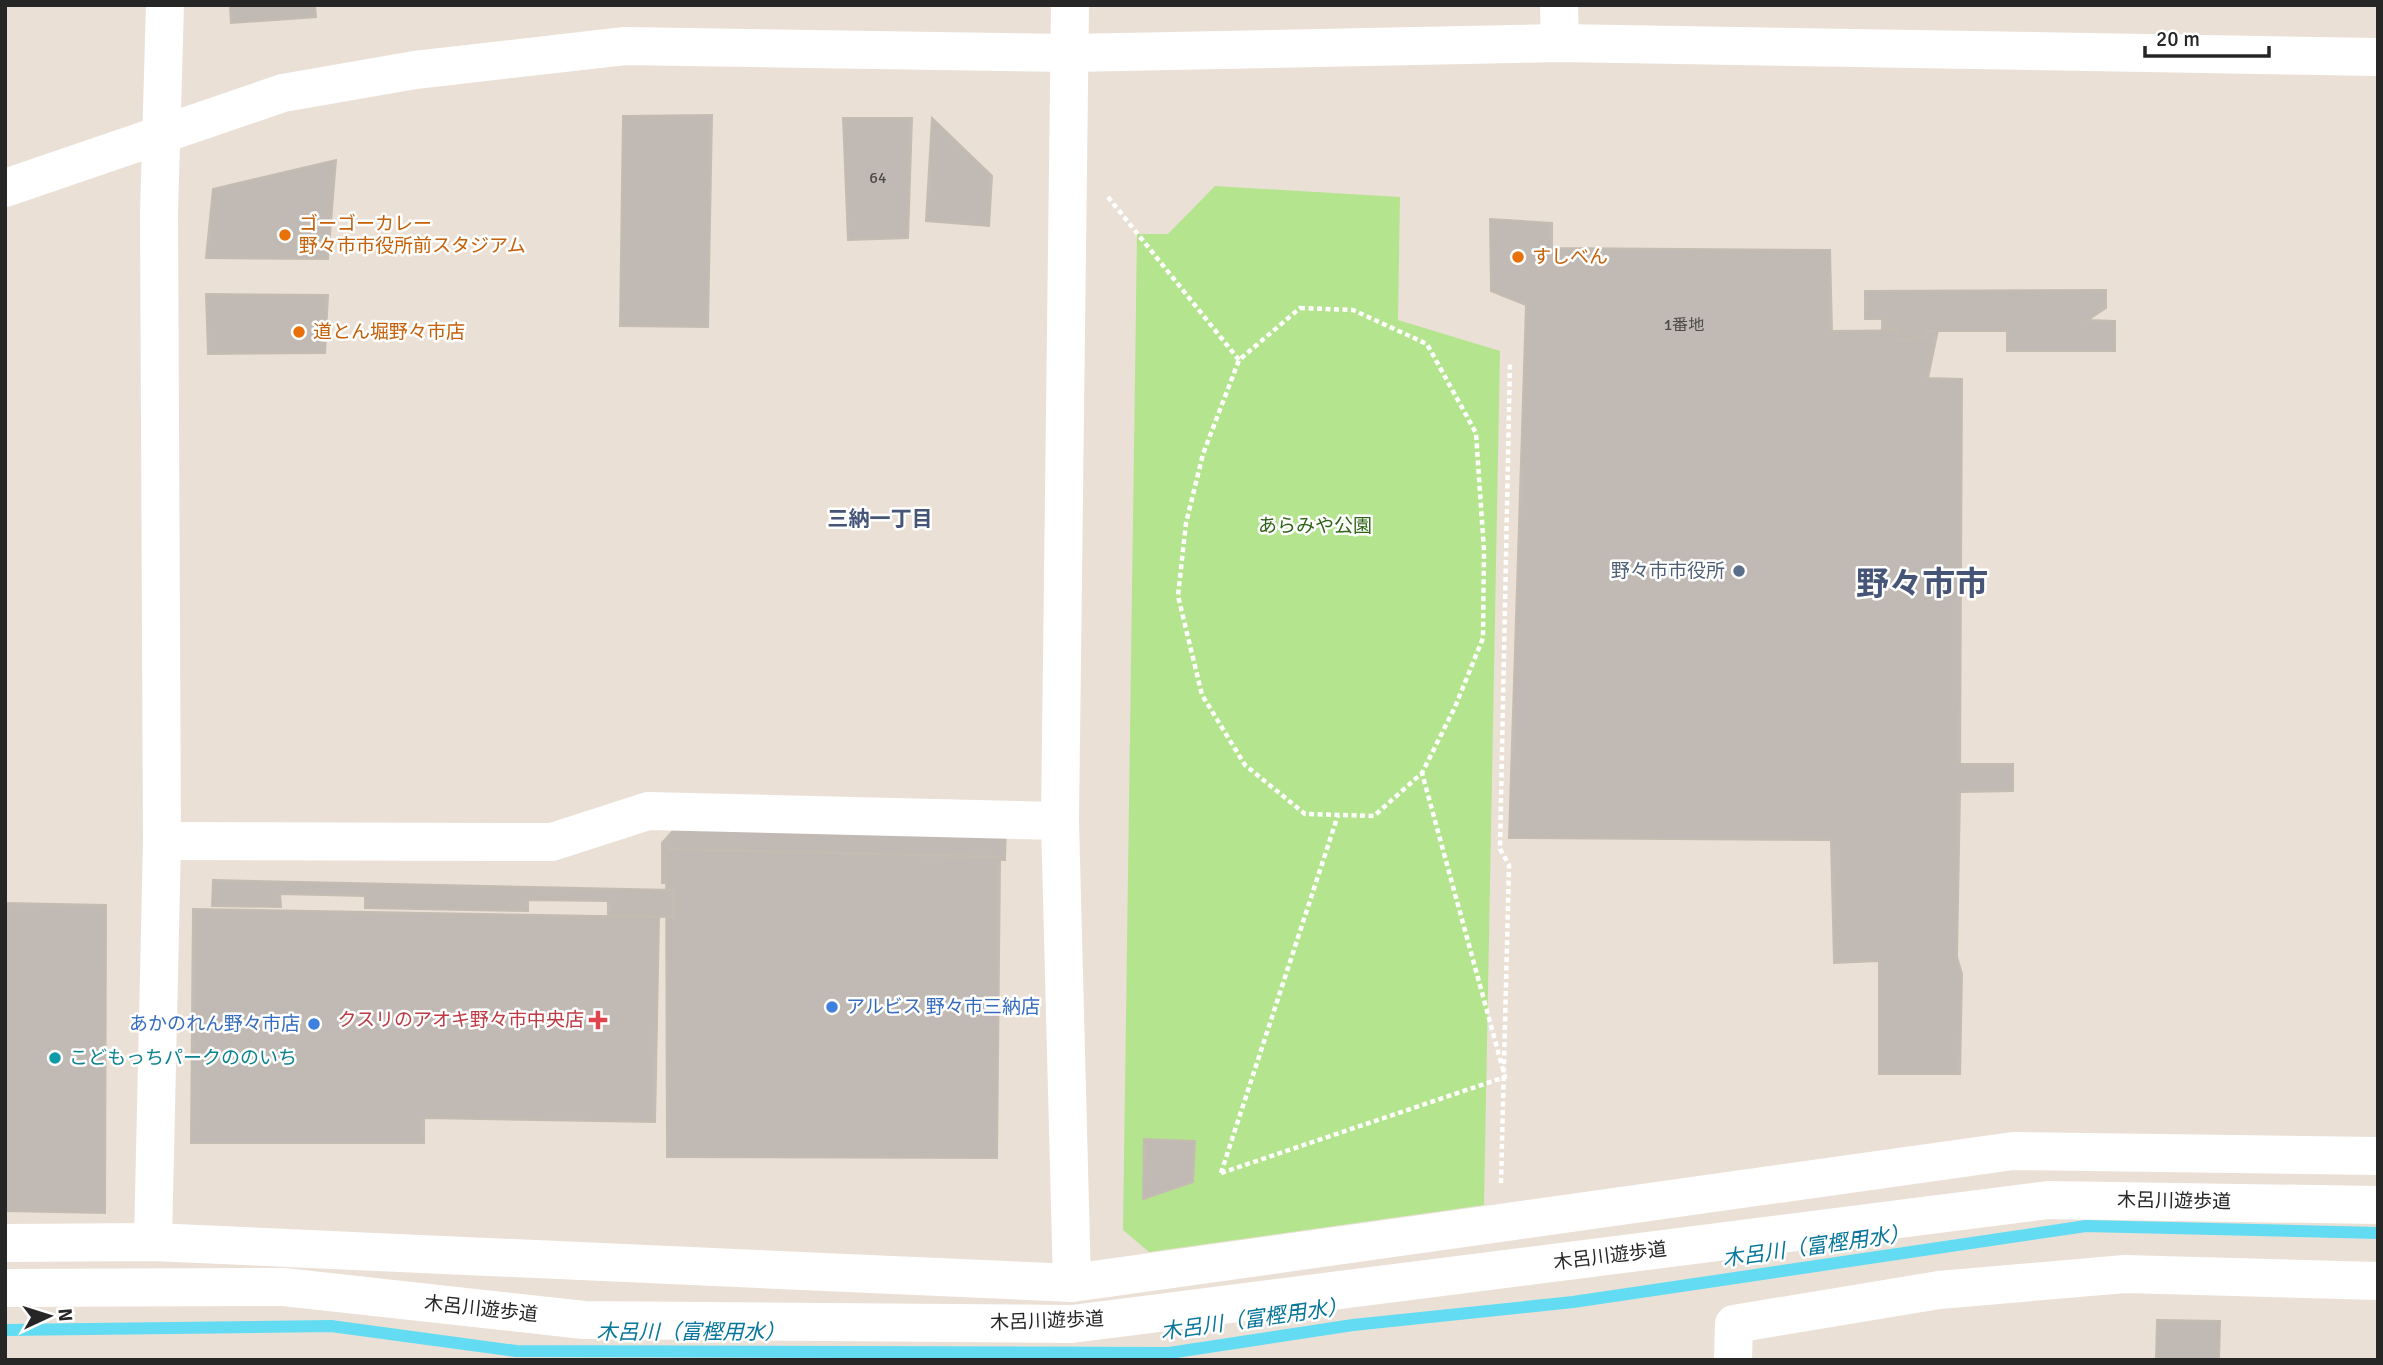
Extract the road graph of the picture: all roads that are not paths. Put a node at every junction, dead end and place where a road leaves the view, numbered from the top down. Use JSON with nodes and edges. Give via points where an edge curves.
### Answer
{"nodes":[{"id":1,"x":165,"y":5,"type":"edge"},
{"id":2,"x":1070,"y":5,"type":"edge"},
{"id":3,"x":1559,"y":5,"type":"edge"},
{"id":4,"x":1560,"y":43,"type":"junction"},
{"id":5,"x":1071,"y":53,"type":"junction"},
{"id":6,"x":2378,"y":57,"type":"edge"},
{"id":7,"x":162,"y":134,"type":"junction"},
{"id":8,"x":5,"y":188,"type":"edge"},
{"id":9,"x":1060,"y":821,"type":"junction"},
{"id":10,"x":162,"y":841,"type":"junction"},
{"id":11,"x":2378,"y":1156,"type":"edge"},
{"id":12,"x":2378,"y":1205,"type":"edge"},
{"id":13,"x":153,"y":1242,"type":"junction"},
{"id":14,"x":5,"y":1243,"type":"edge"},
{"id":15,"x":2378,"y":1281,"type":"edge"},
{"id":16,"x":1072,"y":1283,"type":"junction"},
{"id":17,"x":5,"y":1288,"type":"edge"},
{"id":18,"x":1733,"y":1360,"type":"edge"}],
"edges":[{"from":1,"to":7,"type":"street"},
{"from":2,"to":5,"type":"street"},
{"from":3,"to":4,"type":"street"},
{"from":4,"to":5,"type":"street"},
{"from":4,"to":6,"type":"street"},
{"from":5,"to":7,"type":"street","via":[[625,46],[415,70],[283,93]]},
{"from":5,"to":9,"type":"street"},
{"from":7,"to":8,"type":"street"},
{"from":7,"to":10,"type":"street"},
{"from":9,"to":10,"type":"street","via":[[648,811],[552,842]]},
{"from":9,"to":16,"type":"street"},
{"from":10,"to":13,"type":"street"},
{"from":11,"to":16,"type":"street","via":[[2013,1151]]},
{"from":12,"to":17,"type":"street","name":"木呂川遊歩道","via":[[2048,1200],[1072,1324],[584,1320],[284,1287]]},
{"from":13,"to":14,"type":"street"},
{"from":13,"to":16,"type":"street"},
{"from":15,"to":18,"type":"street","via":[[2125,1274],[1939,1290],[1734,1324]]}]}
